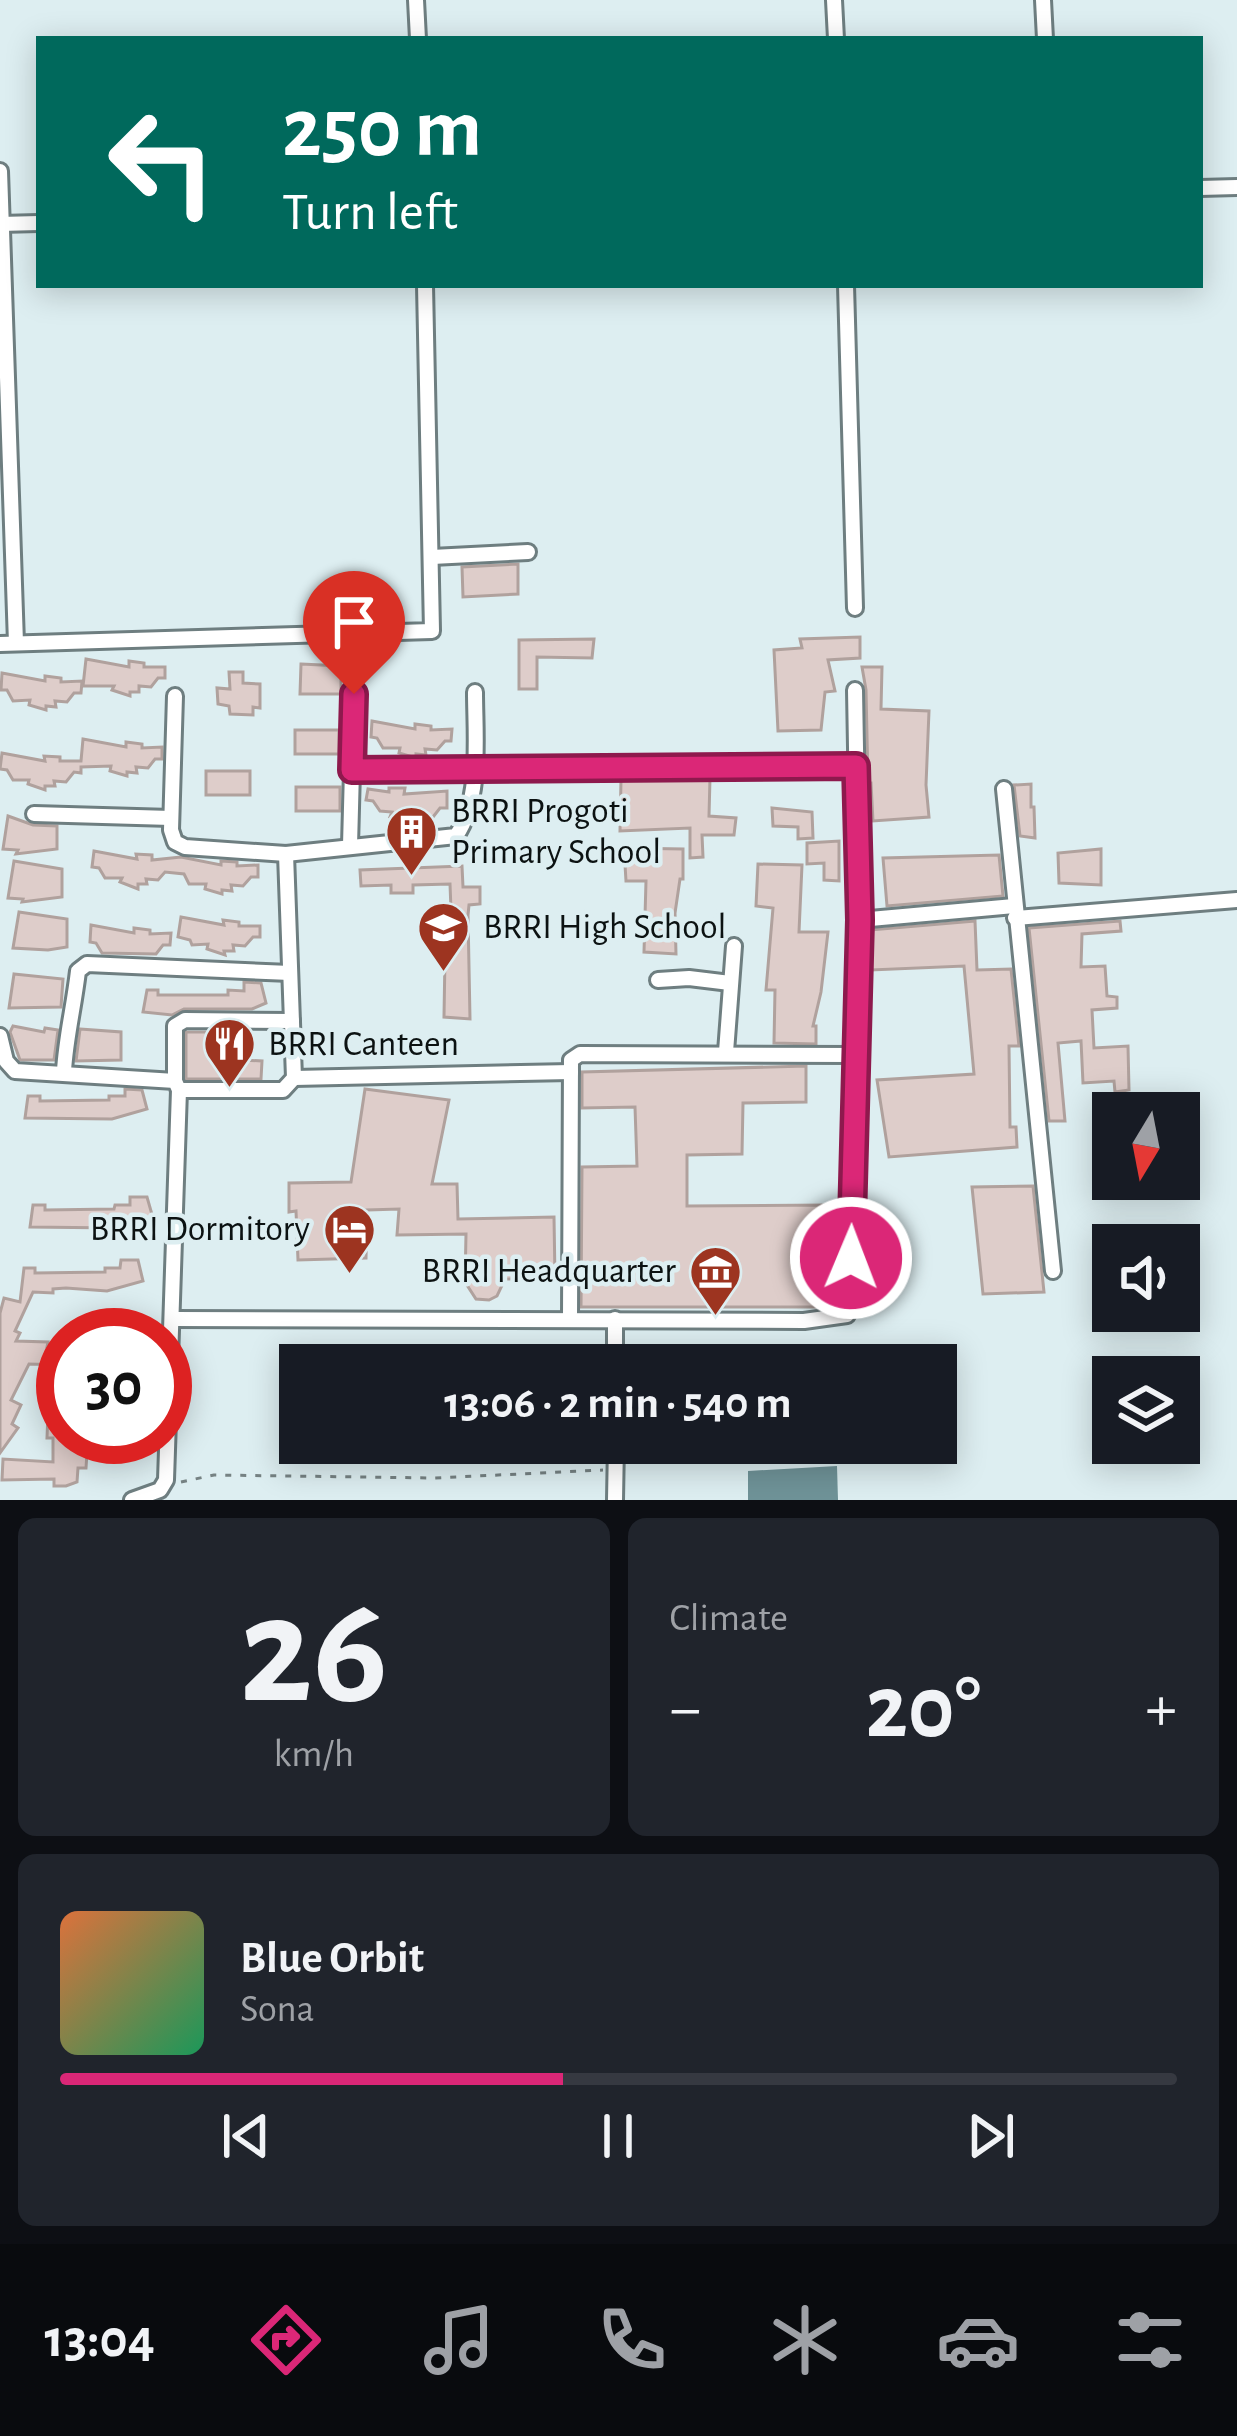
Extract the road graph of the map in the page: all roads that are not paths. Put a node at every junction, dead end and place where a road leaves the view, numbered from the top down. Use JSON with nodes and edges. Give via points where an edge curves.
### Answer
{"nodes":[{"id":1,"x":416,"y":0,"type":"edge"},
{"id":2,"x":834,"y":0,"type":"edge"},
{"id":3,"x":1043,"y":0,"type":"edge"},
{"id":4,"x":418,"y":36,"type":"edge"},
{"id":5,"x":836,"y":36,"type":"edge"},
{"id":6,"x":1045,"y":36,"type":"edge"},
{"id":7,"x":0,"y":171,"type":"edge"},
{"id":8,"x":1237,"y":187,"type":"edge"},
{"id":9,"x":1203,"y":188,"type":"edge"},
{"id":10,"x":36,"y":223,"type":"edge"},
{"id":11,"x":1,"y":224,"type":"edge"},
{"id":12,"x":425,"y":288,"type":"edge"},
{"id":13,"x":846,"y":288,"type":"edge"},
{"id":14,"x":528,"y":552,"type":"dead end"},
{"id":15,"x":432,"y":557,"type":"junction"},
{"id":16,"x":854,"y":608,"type":"dead end"},
{"id":17,"x":8,"y":644,"type":"edge"},
{"id":18,"x":855,"y":690,"type":"dead end"},
{"id":19,"x":475,"y":692,"type":"dead end"},
{"id":20,"x":354,"y":694,"type":"dead end"},
{"id":21,"x":175,"y":696,"type":"dead end"},
{"id":22,"x":856,"y":766,"type":"junction"},
{"id":23,"x":475,"y":769,"type":"junction"},
{"id":24,"x":352,"y":770,"type":"junction"},
{"id":25,"x":1004,"y":789,"type":"dead end"},
{"id":26,"x":34,"y":814,"type":"dead end"},
{"id":27,"x":171,"y":818,"type":"junction"},
{"id":28,"x":350,"y":846,"type":"junction"},
{"id":29,"x":286,"y":854,"type":"junction"},
{"id":30,"x":1237,"y":900,"type":"edge"},
{"id":31,"x":1015,"y":912,"type":"junction"},
{"id":32,"x":860,"y":920,"type":"junction"},
{"id":33,"x":734,"y":946,"type":"dead end"},
{"id":34,"x":290,"y":973,"type":"junction"},
{"id":35,"x":658,"y":980,"type":"dead end"},
{"id":36,"x":730,"y":982,"type":"junction"},
{"id":37,"x":292,"y":1022,"type":"junction"},
{"id":38,"x":0,"y":1036,"type":"edge"},
{"id":39,"x":726,"y":1052,"type":"junction"},
{"id":40,"x":856,"y":1055,"type":"junction"},
{"id":41,"x":64,"y":1071,"type":"junction"},
{"id":42,"x":571,"y":1072,"type":"junction"},
{"id":43,"x":294,"y":1078,"type":"junction"},
{"id":44,"x":177,"y":1085,"type":"junction"},
{"id":45,"x":1053,"y":1271,"type":"dead end"},
{"id":46,"x":172,"y":1308,"type":"edge"},
{"id":47,"x":192,"y":1318,"type":"edge"},
{"id":48,"x":570,"y":1319,"type":"junction"},
{"id":49,"x":615,"y":1319,"type":"junction"},
{"id":50,"x":615,"y":1344,"type":"edge"},
{"id":51,"x":167,"y":1464,"type":"edge"},
{"id":52,"x":616,"y":1464,"type":"edge"},
{"id":53,"x":132,"y":1500,"type":"edge"},
{"id":54,"x":616,"y":1500,"type":"edge"}],
"edges":[{"from":1,"to":4,"type":"street"},
{"from":2,"to":5,"type":"street"},
{"from":3,"to":6,"type":"street"},
{"from":7,"to":11,"type":"street"},
{"from":8,"to":9,"type":"street"},
{"from":10,"to":11,"type":"street"},
{"from":11,"to":17,"type":"street"},
{"from":12,"to":15,"type":"street"},
{"from":13,"to":16,"type":"street"},
{"from":14,"to":15,"type":"street"},
{"from":15,"to":17,"type":"street","via":[[432,631]]},
{"from":18,"to":22,"type":"street"},
{"from":19,"to":23,"type":"street"},
{"from":20,"to":24,"type":"street"},
{"from":21,"to":27,"type":"street"},
{"from":22,"to":23,"type":"street"},
{"from":22,"to":32,"type":"street"},
{"from":23,"to":24,"type":"street"},
{"from":23,"to":28,"type":"street","via":[[456,836]]},
{"from":24,"to":28,"type":"street"},
{"from":25,"to":31,"type":"street"},
{"from":26,"to":27,"type":"street"},
{"from":27,"to":29,"type":"street","via":[[185,847]]},
{"from":28,"to":29,"type":"street"},
{"from":29,"to":34,"type":"street"},
{"from":30,"to":31,"type":"street"},
{"from":31,"to":32,"type":"street"},
{"from":31,"to":45,"type":"street"},
{"from":32,"to":40,"type":"street"},
{"from":33,"to":36,"type":"street"},
{"from":34,"to":37,"type":"street"},
{"from":34,"to":41,"type":"street","via":[[87,964],[78,971]]},
{"from":35,"to":36,"type":"street"},
{"from":36,"to":39,"type":"street"},
{"from":37,"to":43,"type":"street"},
{"from":37,"to":44,"type":"street","via":[[185,1020],[172,1034]]},
{"from":38,"to":41,"type":"street","via":[[15,1071]]},
{"from":39,"to":40,"type":"street"},
{"from":39,"to":42,"type":"street","via":[[580,1054]]},
{"from":40,"to":49,"type":"street","via":[[847,1315]]},
{"from":41,"to":44,"type":"street"},
{"from":42,"to":43,"type":"street"},
{"from":42,"to":48,"type":"street"},
{"from":43,"to":44,"type":"street","via":[[283,1090]]},
{"from":44,"to":46,"type":"street"},
{"from":47,"to":48,"type":"street"},
{"from":48,"to":49,"type":"street"},
{"from":49,"to":50,"type":"street"},
{"from":51,"to":53,"type":"street","via":[[160,1490]]},
{"from":52,"to":54,"type":"street"}]}
